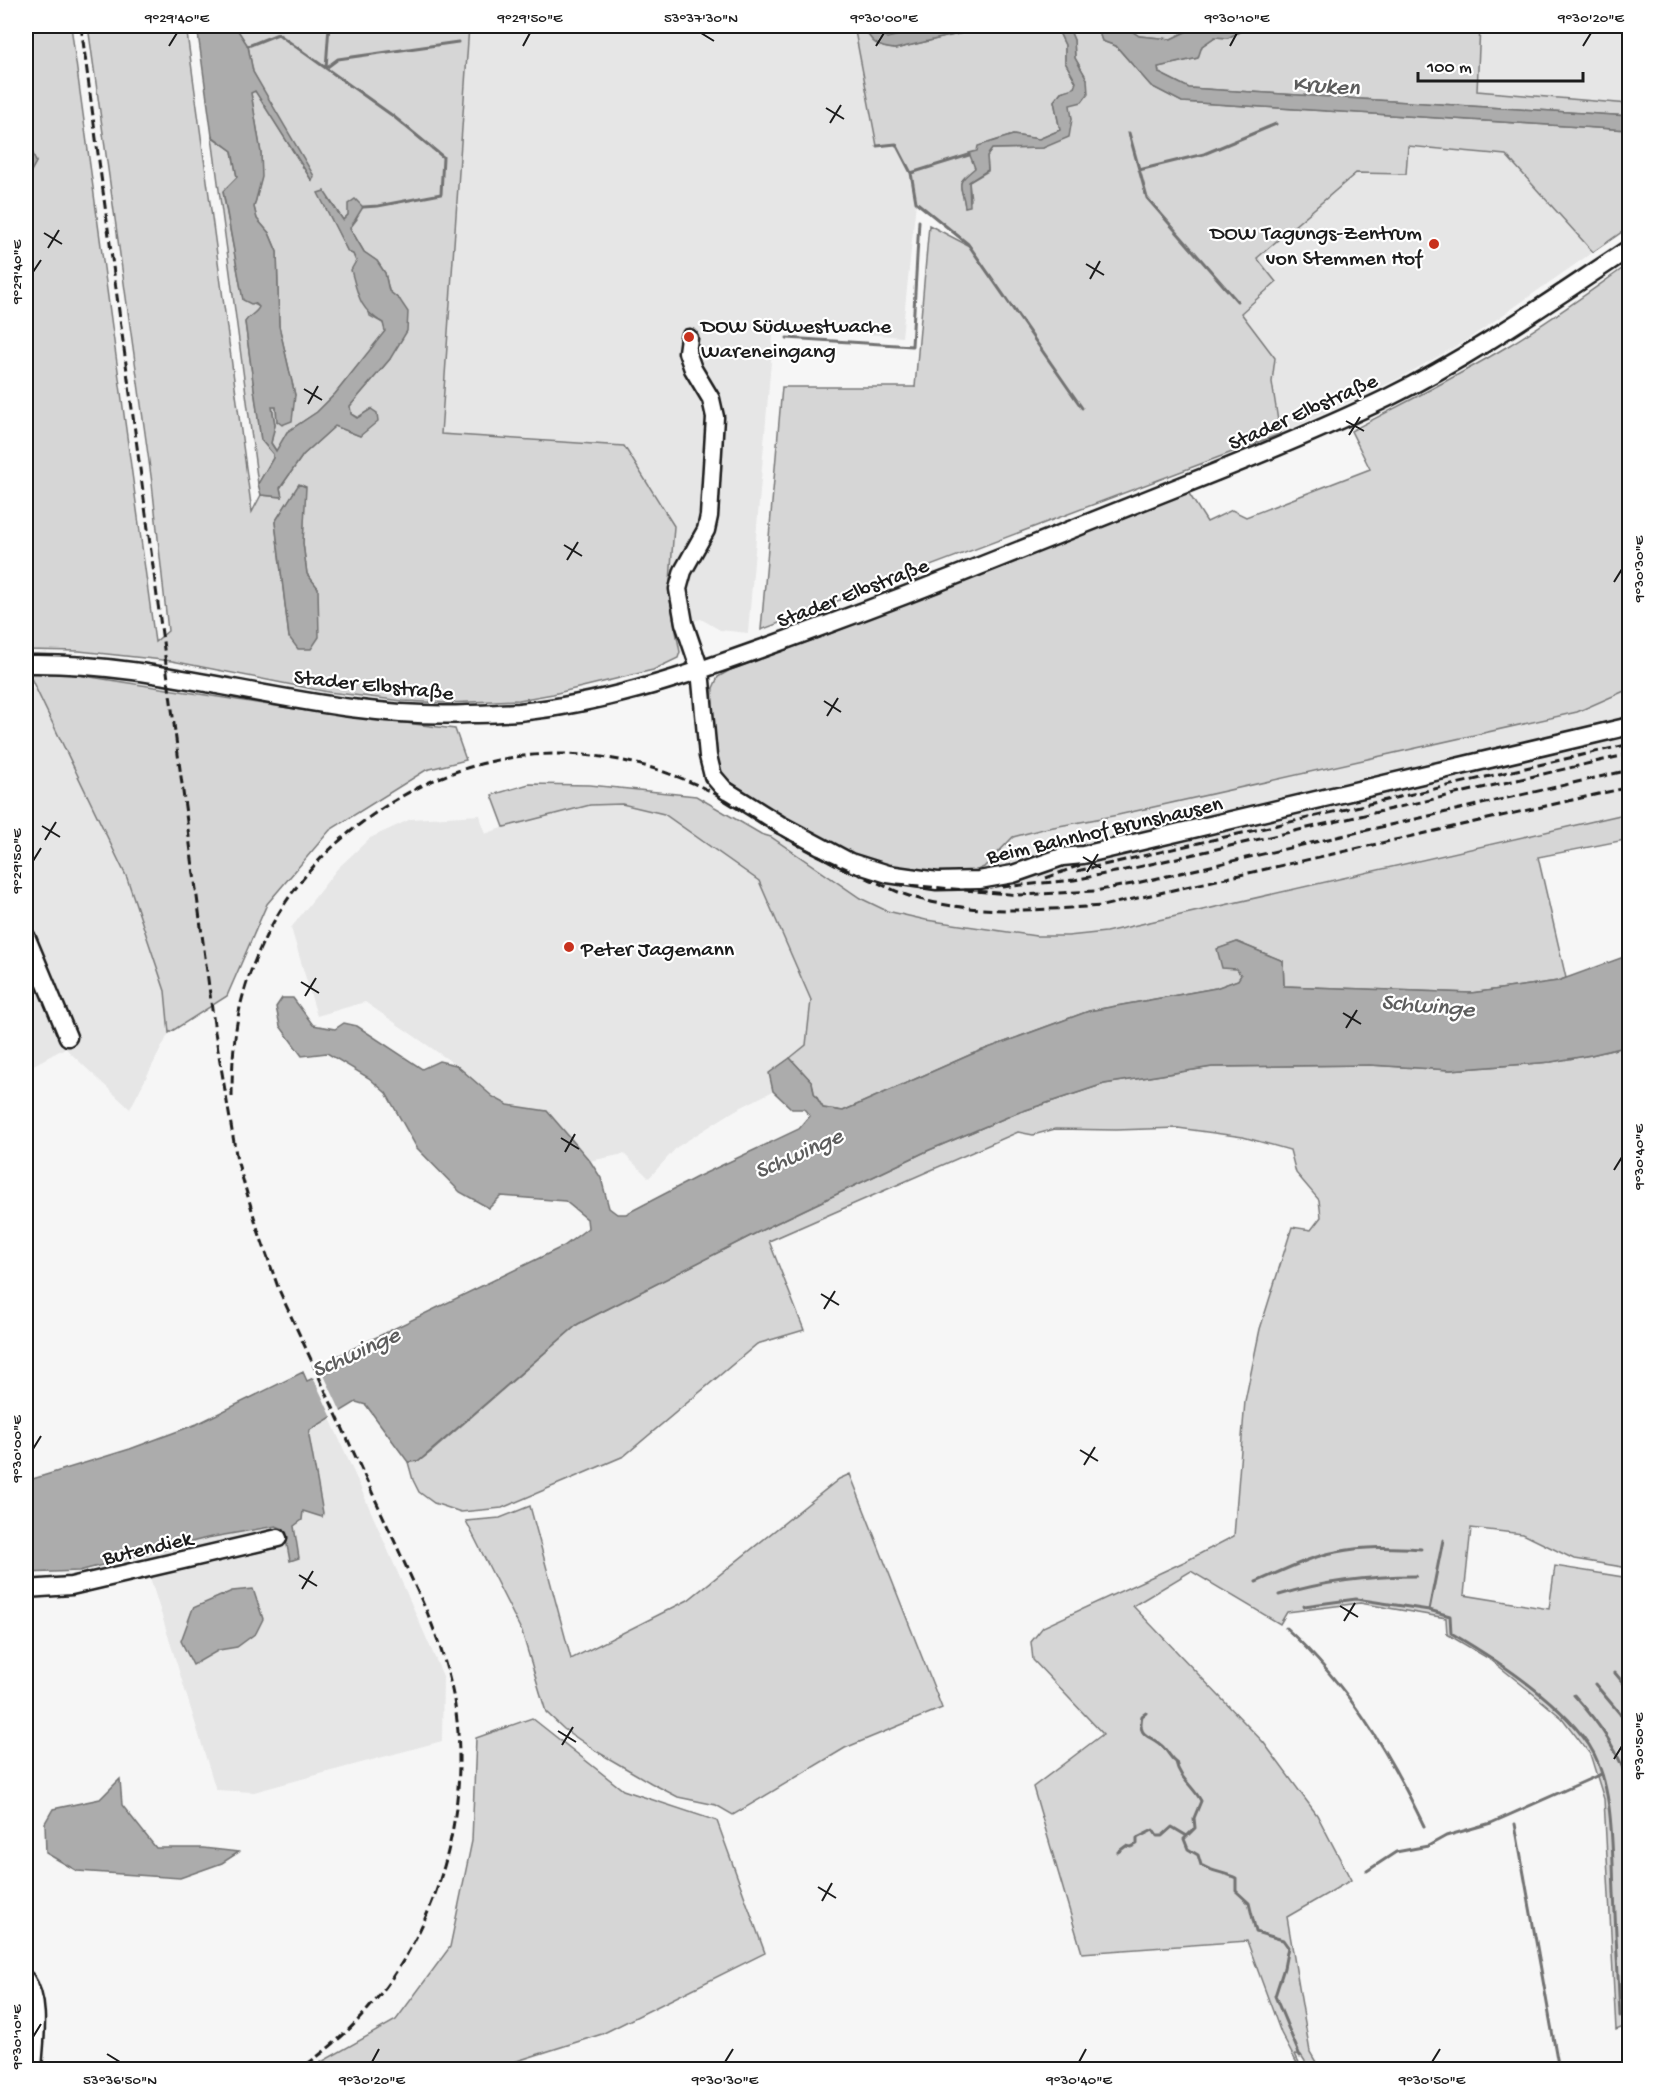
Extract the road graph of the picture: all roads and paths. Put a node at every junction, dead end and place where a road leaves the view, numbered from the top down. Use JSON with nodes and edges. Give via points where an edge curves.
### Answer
{"nodes":[{"id":1,"x":1629,"y":248,"type":"edge"},
{"id":2,"x":689,"y":338,"type":"dead end"},
{"id":3,"x":26,"y":664,"type":"edge"},
{"id":4,"x":700,"y":670,"type":"junction"},
{"id":5,"x":1629,"y":726,"type":"edge"},
{"id":6,"x":26,"y":936,"type":"edge"},
{"id":7,"x":68,"y":1037,"type":"dead end"},
{"id":8,"x":278,"y":1538,"type":"dead end"},
{"id":9,"x":26,"y":1589,"type":"edge"},
{"id":10,"x":26,"y":1980,"type":"edge"},
{"id":11,"x":33,"y":2070,"type":"edge"}],
"edges":[{"from":1,"to":4,"type":"street","name":"Stader Elbstraße","via":[[1468,354],[1299,439],[843,619]]},
{"from":2,"to":4,"type":"street","name":"Beim Bahnhof Brunshausen","via":[[687,352],[711,399],[715,417],[706,530],[682,571],[678,589],[684,623]]},
{"from":3,"to":4,"type":"street","name":"Stader Elbstraße","via":[[105,666],[325,704],[460,715],[521,712],[579,702]]},
{"from":4,"to":5,"type":"street","name":"Beim Bahnhof Brunshausen","via":[[708,756],[713,776],[725,790],[850,862],[888,874],[937,881],[1012,874],[1062,857],[1259,815]]},
{"from":6,"to":7,"type":"street"},
{"from":8,"to":9,"type":"street","name":"Butendiek","via":[[71,1586]]},
{"from":10,"to":11,"type":"street","via":[[35,2010]]}]}
